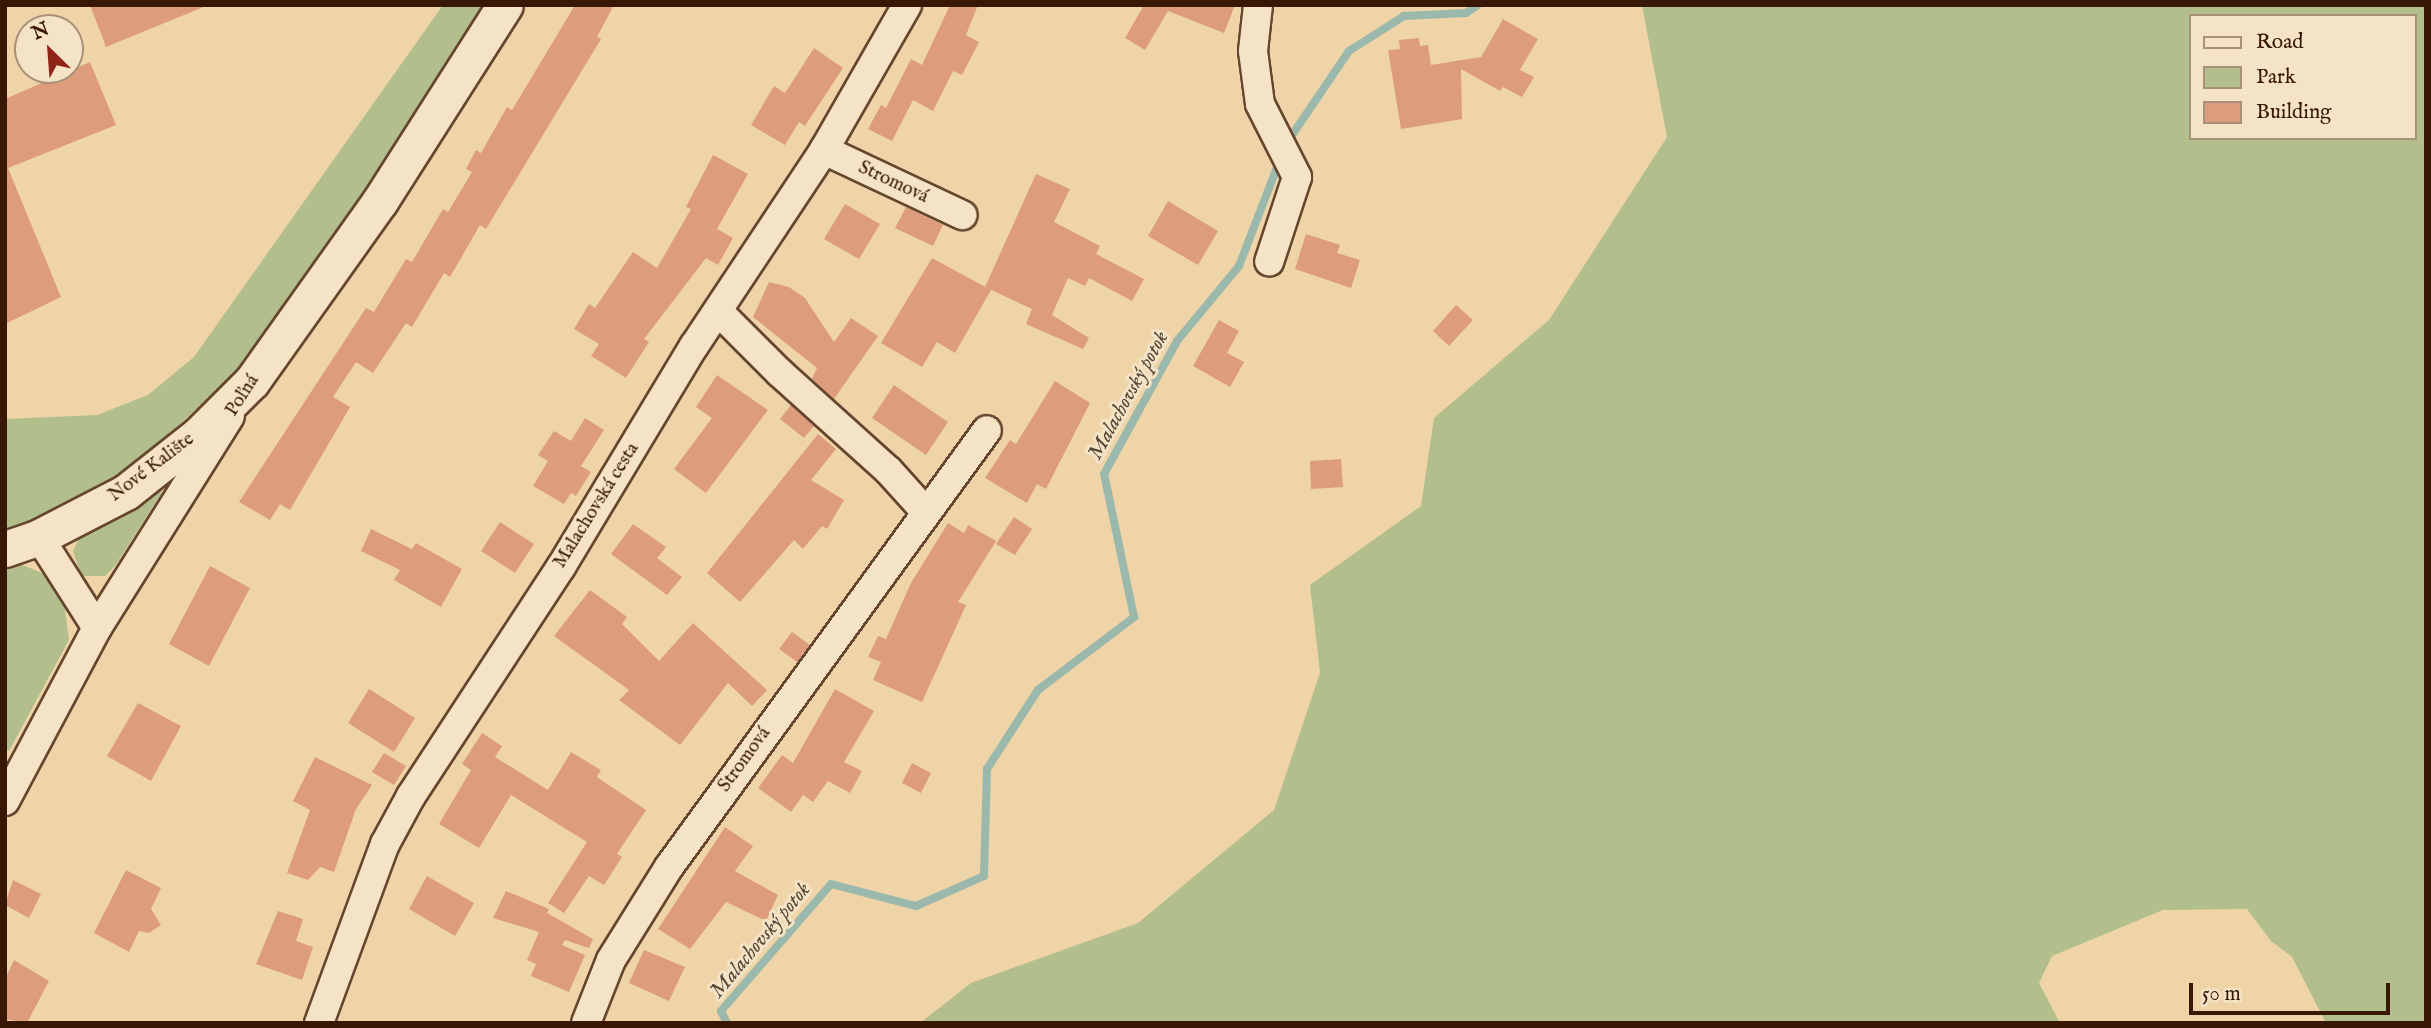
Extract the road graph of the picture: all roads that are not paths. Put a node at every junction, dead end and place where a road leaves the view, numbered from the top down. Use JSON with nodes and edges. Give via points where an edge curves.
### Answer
{"nodes":[{"id":1,"x":505,"y":5,"type":"edge"},
{"id":2,"x":907,"y":5,"type":"edge"},
{"id":3,"x":1258,"y":5,"type":"edge"},
{"id":4,"x":824,"y":150,"type":"junction"},
{"id":5,"x":962,"y":215,"type":"dead end"},
{"id":6,"x":1269,"y":262,"type":"dead end"},
{"id":7,"x":719,"y":312,"type":"junction"},
{"id":8,"x":252,"y":381,"type":"junction"},
{"id":9,"x":987,"y":430,"type":"dead end"},
{"id":10,"x":926,"y":512,"type":"junction"},
{"id":11,"x":39,"y":537,"type":"junction"},
{"id":12,"x":5,"y":549,"type":"edge"},
{"id":13,"x":97,"y":628,"type":"junction"},
{"id":14,"x":5,"y":801,"type":"edge"},
{"id":15,"x":318,"y":1023,"type":"edge"},
{"id":16,"x":586,"y":1023,"type":"edge"}],
"edges":[{"from":1,"to":8,"type":"street","name":"Poľná","via":[[380,201]]},
{"from":2,"to":4,"type":"street","name":"Malachovská cesta"},
{"from":3,"to":6,"type":"street","via":[[1253,51],[1260,104],[1297,177]]},
{"from":4,"to":5,"type":"street","name":"Stromová"},
{"from":4,"to":7,"type":"street","name":"Malachovská cesta"},
{"from":7,"to":10,"type":"street","via":[[779,373],[888,470]]},
{"from":7,"to":15,"type":"street","name":"Malachovská cesta","via":[[411,796],[385,844]]},
{"from":8,"to":11,"type":"street","name":"Nové Kalište","via":[[198,435],[126,492]]},
{"from":8,"to":13,"type":"street","name":"Poľná"},
{"from":9,"to":10,"type":"street","name":"Stromová"},
{"from":10,"to":16,"type":"street","name":"Stromová","via":[[669,867],[611,960]]},
{"from":11,"to":12,"type":"street","name":"Nové Kalište"},
{"from":11,"to":13,"type":"street"},
{"from":13,"to":14,"type":"street","name":"Poľná"}]}
